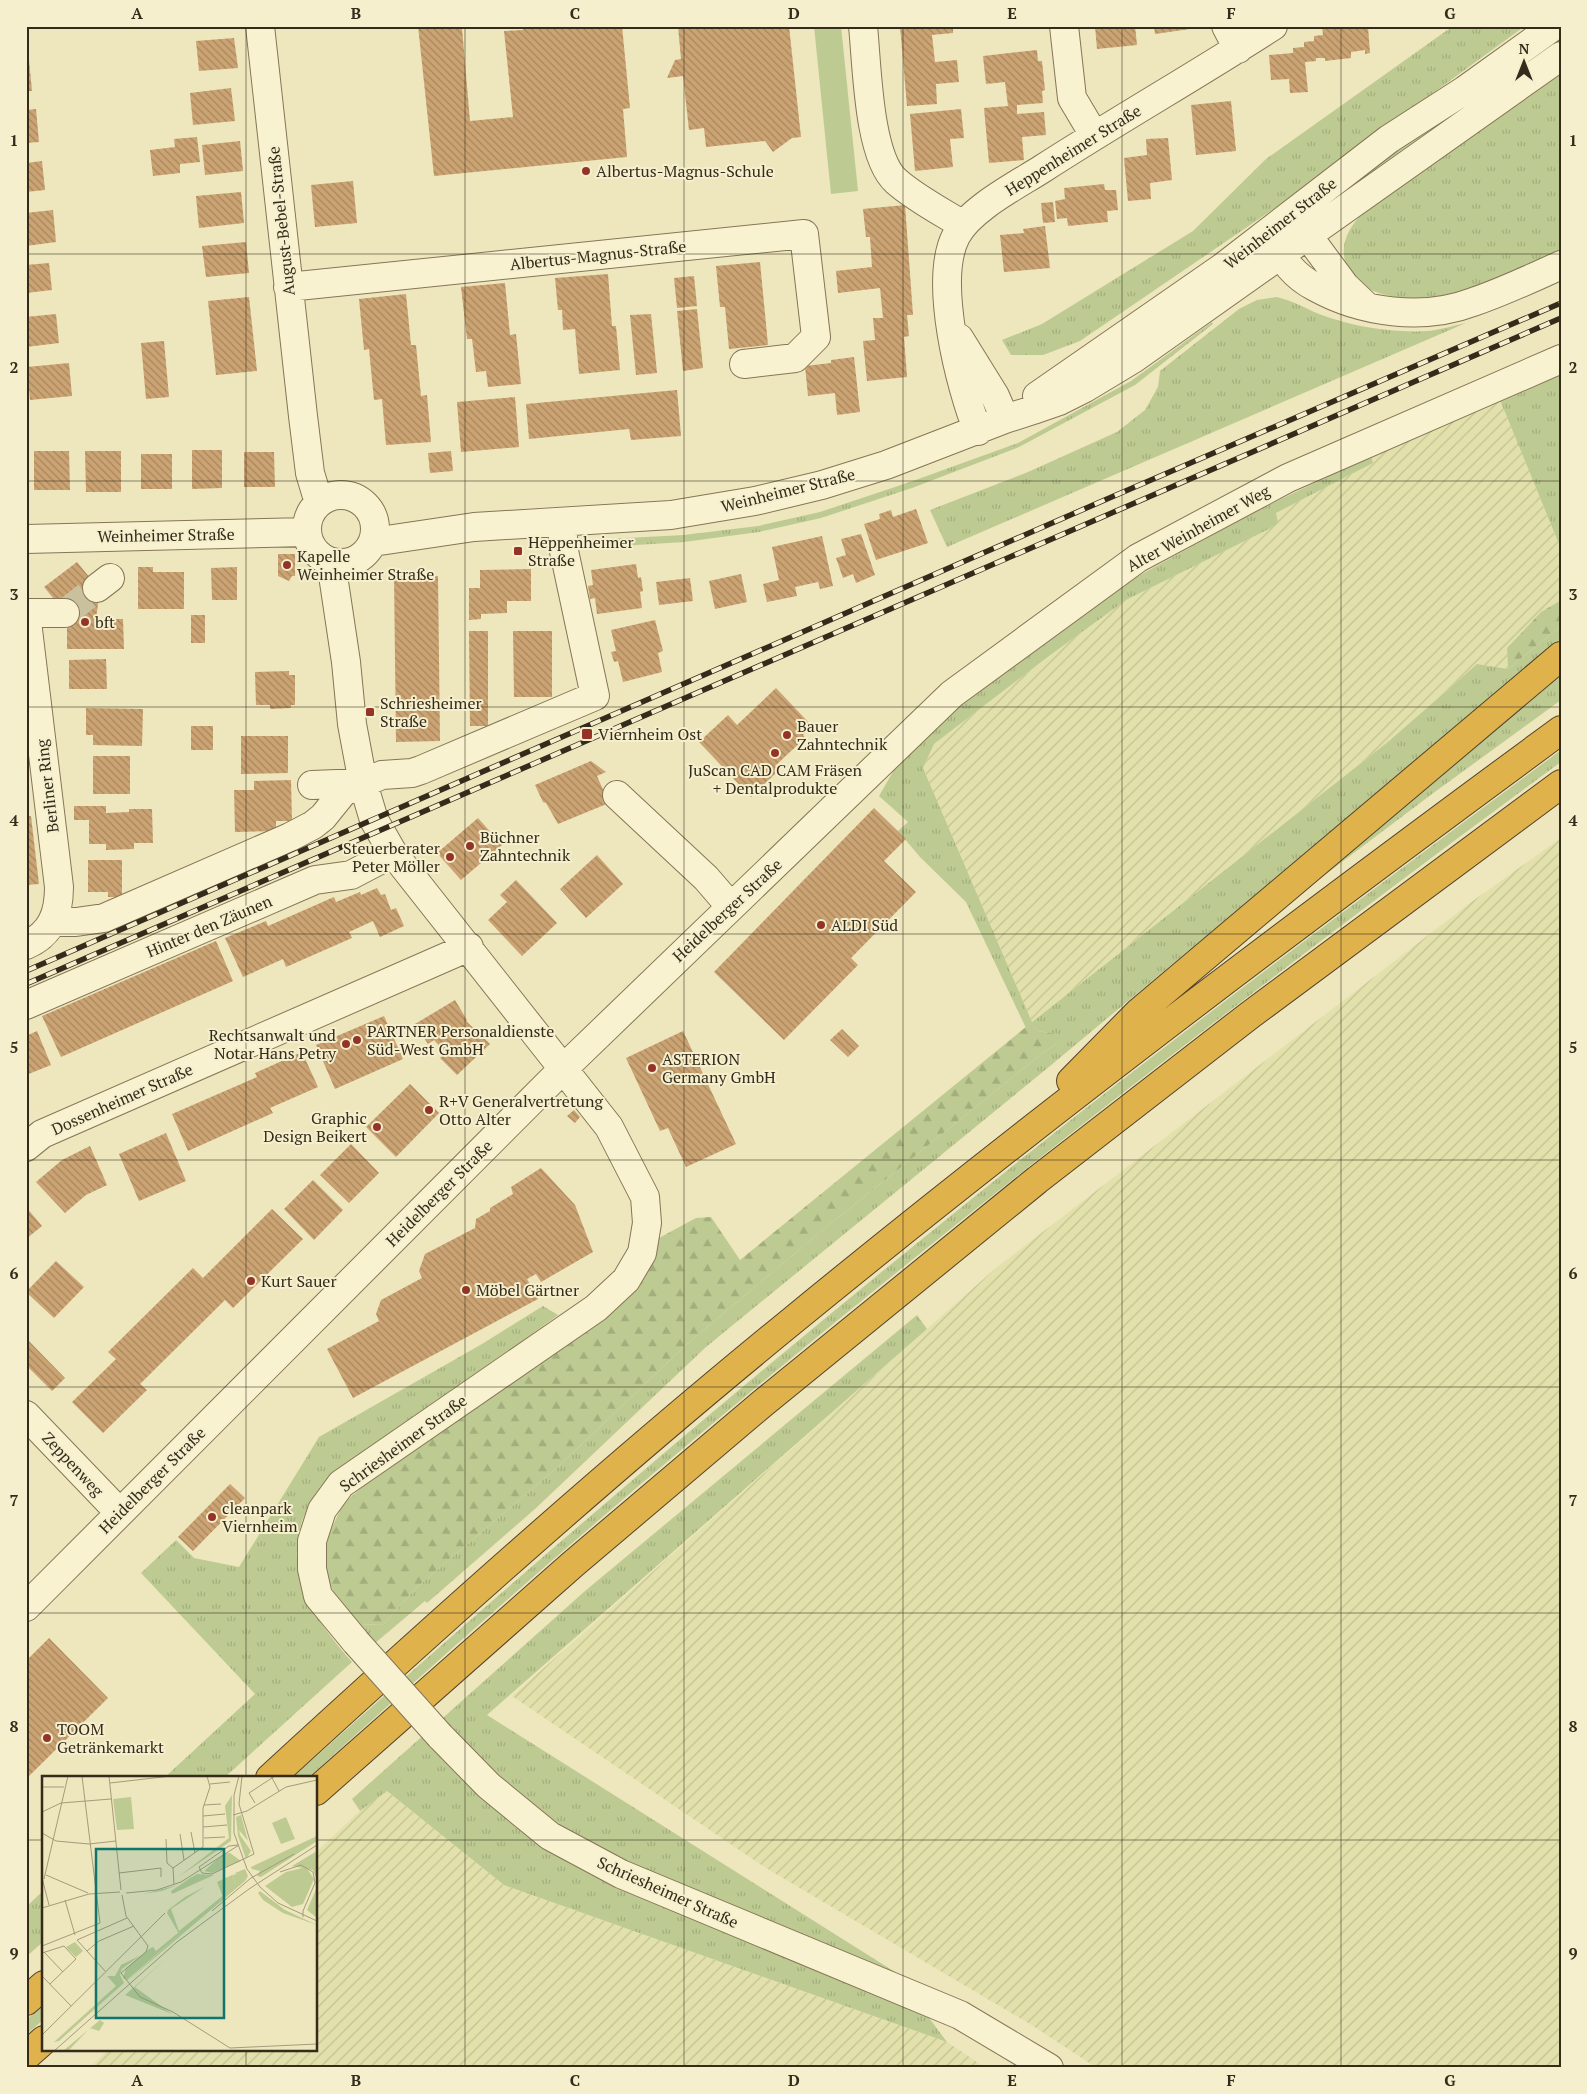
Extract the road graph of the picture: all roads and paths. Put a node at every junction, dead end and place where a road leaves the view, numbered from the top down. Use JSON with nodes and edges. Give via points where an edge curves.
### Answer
{"nodes":[{"id":1,"x":260,"y":26,"type":"edge"},
{"id":2,"x":864,"y":26,"type":"edge"},
{"id":3,"x":1064,"y":26,"type":"edge"},
{"id":4,"x":1273,"y":26,"type":"edge"},
{"id":5,"x":1554,"y":26,"type":"edge"},
{"id":6,"x":1232,"y":37,"type":"edge"},
{"id":7,"x":1561,"y":56,"type":"edge"},
{"id":8,"x":1094,"y":135,"type":"junction"},
{"id":9,"x":1280,"y":222,"type":"junction"},
{"id":10,"x":963,"y":225,"type":"junction"},
{"id":11,"x":1308,"y":236,"type":"junction"},
{"id":12,"x":1281,"y":255,"type":"junction"},
{"id":13,"x":1561,"y":266,"type":"edge"},
{"id":14,"x":288,"y":287,"type":"junction"},
{"id":15,"x":1366,"y":306,"type":"junction"},
{"id":16,"x":950,"y":324,"type":"junction"},
{"id":17,"x":1561,"y":359,"type":"edge"},
{"id":18,"x":744,"y":364,"type":"dead end"},
{"id":19,"x":1005,"y":419,"type":"junction"},
{"id":20,"x":978,"y":431,"type":"junction"},
{"id":21,"x":329,"y":499,"type":"junction"},
{"id":22,"x":562,"y":523,"type":"junction"},
{"id":23,"x":374,"y":531,"type":"junction"},
{"id":24,"x":306,"y":532,"type":"junction"},
{"id":25,"x":26,"y":539,"type":"edge"},
{"id":26,"x":342,"y":562,"type":"junction"},
{"id":27,"x":26,"y":613,"type":"edge"},
{"id":28,"x":65,"y":613,"type":"tunnel mouth"},
{"id":29,"x":1561,"y":656,"type":"edge"},
{"id":30,"x":1561,"y":730,"type":"edge"},
{"id":31,"x":364,"y":783,"type":"junction"},
{"id":32,"x":1561,"y":784,"type":"edge"},
{"id":33,"x":312,"y":785,"type":"dead end"},
{"id":34,"x":857,"y":787,"type":"joint"},
{"id":35,"x":617,"y":795,"type":"dead end"},
{"id":36,"x":393,"y":852,"type":"junction"},
{"id":37,"x":731,"y":906,"type":"junction"},
{"id":38,"x":54,"y":922,"type":"junction"},
{"id":39,"x":26,"y":945,"type":"edge"},
{"id":40,"x":469,"y":947,"type":"junction"},
{"id":41,"x":26,"y":1005,"type":"edge"},
{"id":42,"x":564,"y":1068,"type":"junction"},
{"id":43,"x":26,"y":1147,"type":"edge"},
{"id":44,"x":1006,"y":1149,"type":"junction"},
{"id":45,"x":26,"y":1415,"type":"edge"},
{"id":46,"x":120,"y":1513,"type":"junction"},
{"id":47,"x":26,"y":1607,"type":"edge"},
{"id":48,"x":272,"y":1776,"type":"edge"},
{"id":49,"x":318,"y":1790,"type":"edge"},
{"id":50,"x":42,"y":1987,"type":"edge"},
{"id":51,"x":26,"y":2001,"type":"edge"},
{"id":52,"x":42,"y":2042,"type":"edge"},
{"id":53,"x":26,"y":2056,"type":"edge"},
{"id":54,"x":1049,"y":2068,"type":"edge"}],
"edges":[{"from":1,"to":14,"type":"street","name":"August-Bebel-Straße"},
{"from":2,"to":10,"type":"street","via":[[873,123],[883,164],[895,180]]},
{"from":3,"to":8,"type":"street","via":[[1072,98]]},
{"from":4,"to":6,"type":"street","name":"Heppenheimer Straße"},
{"from":5,"to":9,"type":"street","name":"Weinheimer Straße","via":[[1465,90],[1389,139]]},
{"from":6,"to":8,"type":"street","name":"Heppenheimer Straße"},
{"from":7,"to":11,"type":"street","name":"Weinheimer Straße"},
{"from":8,"to":10,"type":"street","name":"Heppenheimer Straße","via":[[988,203]]},
{"from":9,"to":11,"type":"street"},
{"from":9,"to":12,"type":"street","via":[[1278,242]]},
{"from":9,"to":19,"type":"street","name":"Weinheimer Straße","via":[[1223,267]]},
{"from":10,"to":16,"type":"street","name":"Heppenheimer Straße","via":[[953,244],[948,266]]},
{"from":11,"to":12,"type":"street","name":"Weinheimer Straße"},
{"from":11,"to":15,"type":"street","via":[[1345,286]]},
{"from":12,"to":15,"type":"street","via":[[1310,284],[1336,297]]},
{"from":12,"to":19,"type":"street","name":"Weinheimer Straße","via":[[1133,359],[1085,388],[1051,404]]},
{"from":13,"to":15,"type":"street","via":[[1472,303],[1448,309],[1406,312]]},
{"from":14,"to":18,"type":"street","name":"Albertus-Magnus-Straße","via":[[804,234],[816,337],[795,358]]},
{"from":14,"to":21,"type":"street","name":"August-Bebel-Straße","via":[[303,416],[321,461]]},
{"from":16,"to":19,"type":"street","name":"Heppenheimer Straße","via":[[995,396]]},
{"from":16,"to":20,"type":"street","name":"Heppenheimer Straße","via":[[961,384]]},
{"from":17,"to":34,"type":"street","name":"Alter Weinheimer Weg","via":[[1288,478],[1138,558],[952,694]]},
{"from":19,"to":20,"type":"street","name":"Weinheimer Straße"},
{"from":20,"to":22,"type":"street","name":"Weinheimer Straße","via":[[877,468],[755,501],[671,515]]},
{"from":21,"to":23,"type":"street","via":[[351,496],[362,502],[370,510]]},
{"from":21,"to":24,"type":"street","via":[[309,516]]},
{"from":22,"to":23,"type":"street","name":"Weinheimer Straße"},
{"from":22,"to":31,"type":"street","via":[[564,551],[595,696],[421,770],[382,775]]},
{"from":23,"to":26,"type":"street","via":[[369,550]]},
{"from":24,"to":25,"type":"street","name":"Weinheimer Straße"},
{"from":24,"to":26,"type":"street","via":[[314,551]]},
{"from":26,"to":31,"type":"street","name":"Schriesheimer Straße","via":[[352,724]]},
{"from":27,"to":28,"type":"street"},
{"from":27,"to":38,"type":"street","name":"Berliner Ring","via":[[60,887]]},
{"from":29,"to":44,"type":"highway","via":[[1138,1013]]},
{"from":30,"to":44,"type":"highway","via":[[1228,978]]},
{"from":31,"to":33,"type":"street"},
{"from":31,"to":36,"type":"street","name":"Schriesheimer Straße","via":[[374,820]]},
{"from":31,"to":38,"type":"street","via":[[344,791],[323,817],[290,837],[104,918]]},
{"from":32,"to":49,"type":"highway","via":[[1250,1015],[1029,1186],[763,1403],[573,1564]]},
{"from":34,"to":37,"type":"street","name":"Heidelberger Straße"},
{"from":35,"to":37,"type":"street","via":[[706,878]]},
{"from":36,"to":40,"type":"street","name":"Schriesheimer Straße"},
{"from":36,"to":41,"type":"street","name":"Hinter den Zäunen","via":[[351,875],[315,880]]},
{"from":37,"to":42,"type":"street","name":"Heidelberger Straße"},
{"from":38,"to":39,"type":"street","via":[[41,936]]},
{"from":40,"to":42,"type":"street","name":"Schriesheimer Straße"},
{"from":40,"to":43,"type":"street","name":"Dossenheimer Straße","via":[[42,1134]]},
{"from":42,"to":46,"type":"street","name":"Heidelberger Straße"},
{"from":42,"to":54,"type":"street","name":"Schriesheimer Straße","bridge":true,"via":[[609,1127],[645,1196],[642,1253],[626,1280],[596,1308],[341,1484],[322,1510],[312,1541],[312,1569],[318,1596],[440,1736],[489,1786],[550,1836],[621,1874],[960,2015]]},
{"from":44,"to":48,"type":"highway","via":[[791,1321],[595,1487]]},
{"from":45,"to":46,"type":"street","name":"Zeppenweg"},
{"from":46,"to":47,"type":"street","name":"Heidelberger Straße"},
{"from":50,"to":51,"type":"highway"},
{"from":52,"to":53,"type":"highway"}]}
